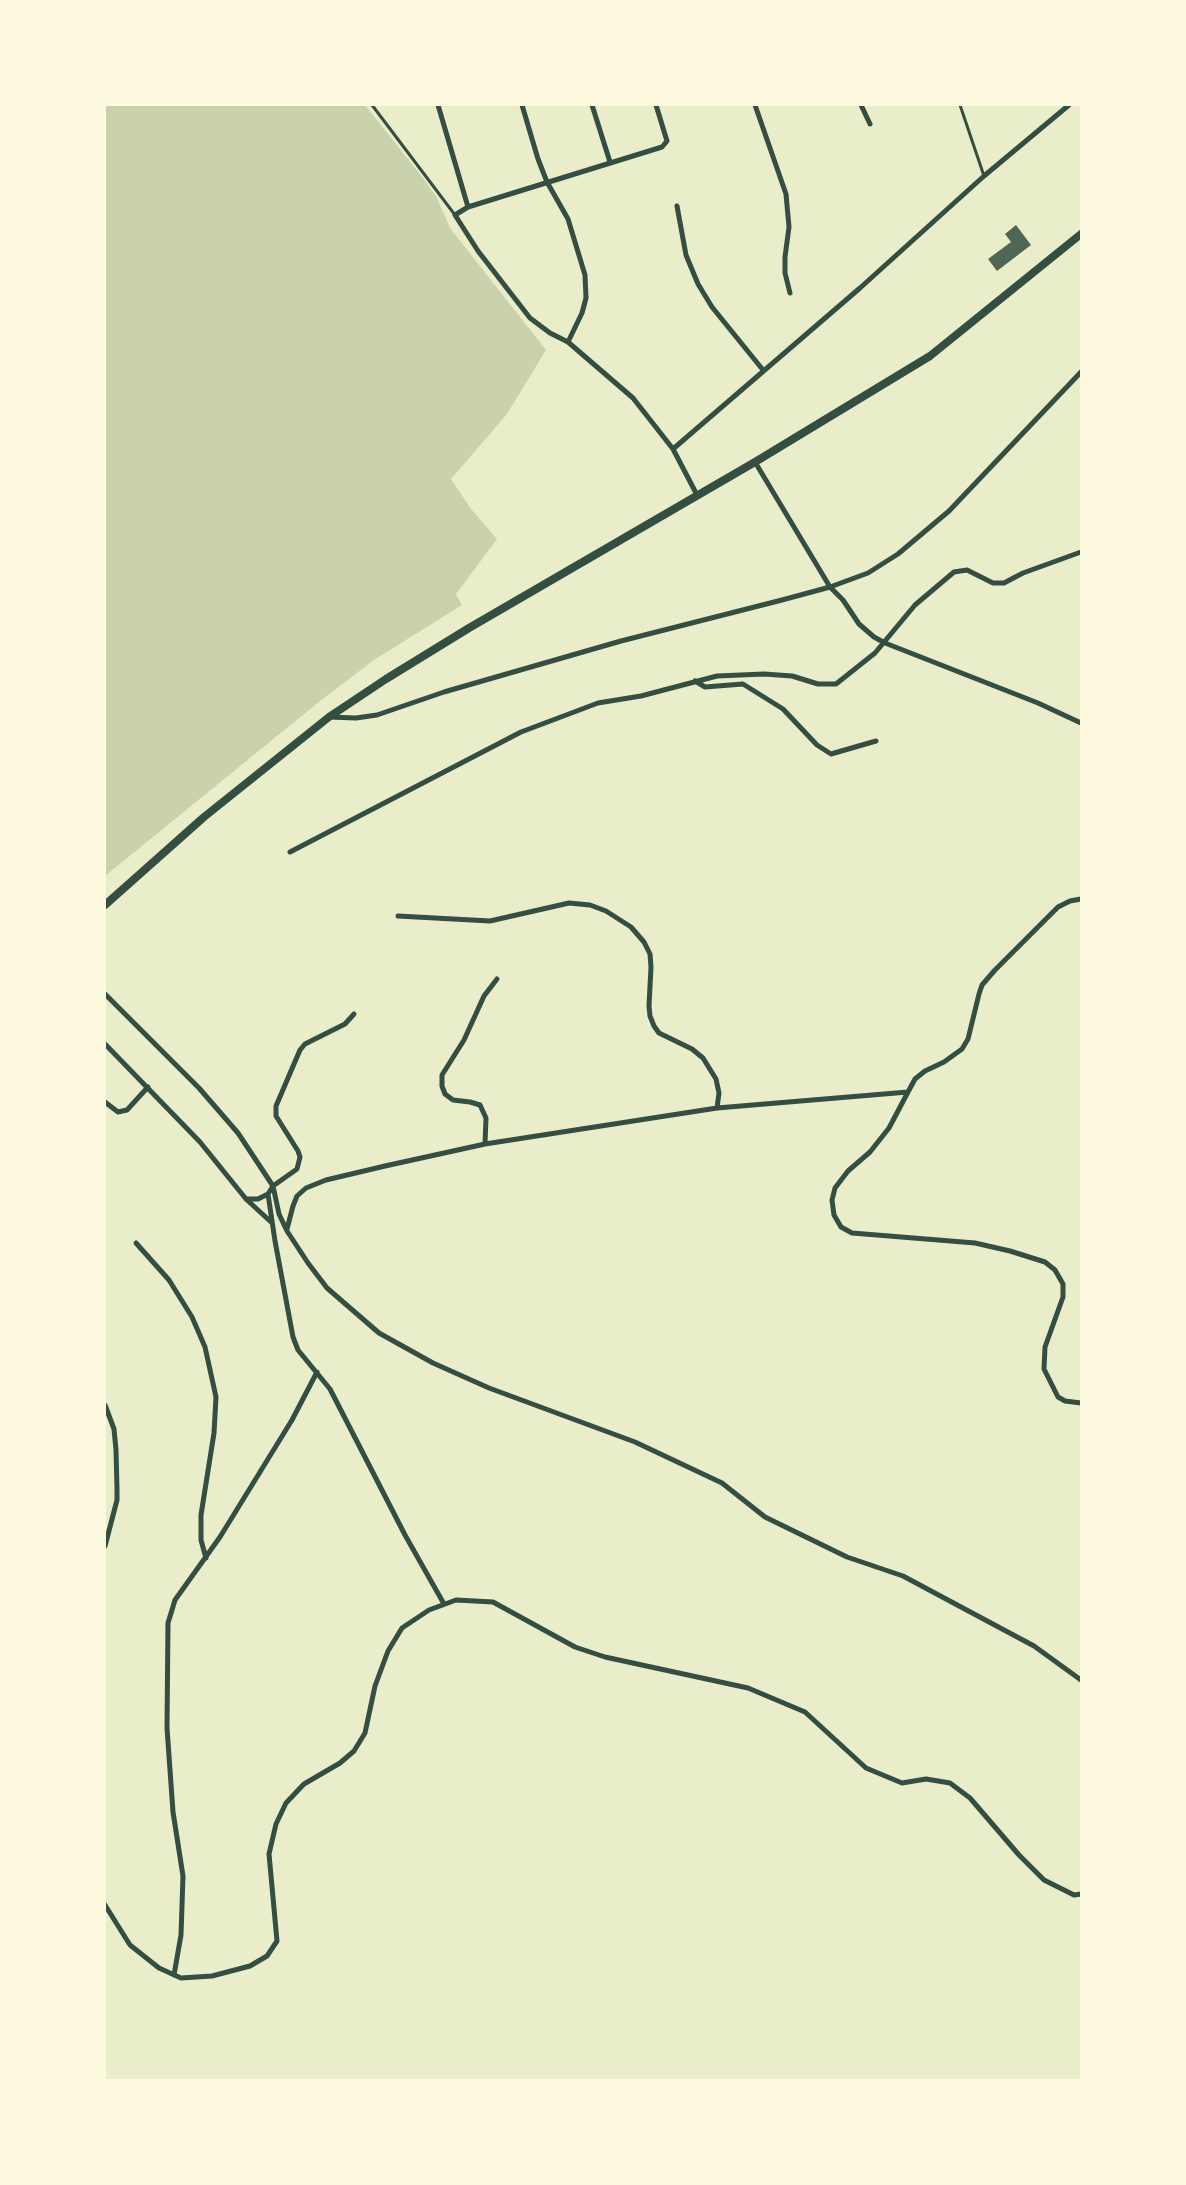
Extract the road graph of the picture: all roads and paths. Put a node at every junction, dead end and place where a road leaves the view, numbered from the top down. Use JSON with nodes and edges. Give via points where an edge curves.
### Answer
{"nodes":[{"id":1,"x":372,"y":105,"type":"edge"},
{"id":2,"x":438,"y":105,"type":"edge"},
{"id":3,"x":522,"y":105,"type":"edge"},
{"id":4,"x":592,"y":105,"type":"edge"},
{"id":5,"x":656,"y":105,"type":"edge"},
{"id":6,"x":755,"y":105,"type":"edge"},
{"id":7,"x":861,"y":105,"type":"edge"},
{"id":8,"x":960,"y":105,"type":"edge"},
{"id":9,"x":1069,"y":105,"type":"edge"},
{"id":10,"x":870,"y":124,"type":"dead end"},
{"id":11,"x":610,"y":162,"type":"junction"},
{"id":12,"x":984,"y":176,"type":"junction"},
{"id":13,"x":548,"y":182,"type":"junction"},
{"id":14,"x":677,"y":206,"type":"dead end"},
{"id":15,"x":468,"y":207,"type":"junction"},
{"id":16,"x":455,"y":215,"type":"junction"},
{"id":17,"x":1081,"y":234,"type":"edge"},
{"id":18,"x":790,"y":293,"type":"dead end"},
{"id":19,"x":568,"y":342,"type":"junction"},
{"id":20,"x":763,"y":370,"type":"junction"},
{"id":21,"x":1081,"y":372,"type":"edge"},
{"id":22,"x":673,"y":449,"type":"junction"},
{"id":23,"x":755,"y":462,"type":"junction"},
{"id":24,"x":697,"y":495,"type":"junction"},
{"id":25,"x":1081,"y":552,"type":"edge"},
{"id":26,"x":830,"y":586,"type":"junction"},
{"id":27,"x":885,"y":643,"type":"junction"},
{"id":28,"x":695,"y":681,"type":"junction"},
{"id":29,"x":329,"y":717,"type":"junction"},
{"id":30,"x":1081,"y":723,"type":"edge"},
{"id":31,"x":876,"y":741,"type":"dead end"},
{"id":32,"x":290,"y":852,"type":"dead end"},
{"id":33,"x":1081,"y":899,"type":"edge"},
{"id":34,"x":105,"y":904,"type":"edge"},
{"id":35,"x":398,"y":916,"type":"dead end"},
{"id":36,"x":497,"y":979,"type":"dead end"},
{"id":37,"x":105,"y":994,"type":"edge"},
{"id":38,"x":354,"y":1014,"type":"dead end"},
{"id":39,"x":105,"y":1044,"type":"edge"},
{"id":40,"x":148,"y":1087,"type":"junction"},
{"id":41,"x":908,"y":1092,"type":"junction"},
{"id":42,"x":105,"y":1102,"type":"edge"},
{"id":43,"x":717,"y":1108,"type":"junction"},
{"id":44,"x":485,"y":1144,"type":"junction"},
{"id":45,"x":273,"y":1186,"type":"junction"},
{"id":46,"x":268,"y":1194,"type":"junction"},
{"id":47,"x":246,"y":1198,"type":"junction"},
{"id":48,"x":272,"y":1222,"type":"junction"},
{"id":49,"x":287,"y":1231,"type":"junction"},
{"id":50,"x":136,"y":1243,"type":"dead end"},
{"id":51,"x":317,"y":1372,"type":"junction"},
{"id":52,"x":1081,"y":1403,"type":"edge"},
{"id":53,"x":105,"y":1405,"type":"edge"},
{"id":54,"x":105,"y":1546,"type":"edge"},
{"id":55,"x":206,"y":1558,"type":"junction"},
{"id":56,"x":444,"y":1604,"type":"junction"},
{"id":57,"x":1081,"y":1680,"type":"edge"},
{"id":58,"x":1081,"y":1894,"type":"edge"},
{"id":59,"x":105,"y":1905,"type":"edge"},
{"id":60,"x":174,"y":1975,"type":"junction"}],
"edges":[{"from":1,"to":16,"type":"lane"},
{"from":2,"to":15,"type":"street"},
{"from":3,"to":13,"type":"street"},
{"from":4,"to":11,"type":"street"},
{"from":5,"to":11,"type":"street","via":[[665,145]]},
{"from":6,"to":18,"type":"street","via":[[786,194],[789,227],[784,273]]},
{"from":7,"to":10,"type":"street"},
{"from":8,"to":12,"type":"lane"},
{"from":9,"to":12,"type":"street"},
{"from":11,"to":13,"type":"street"},
{"from":12,"to":20,"type":"street"},
{"from":13,"to":15,"type":"street"},
{"from":13,"to":19,"type":"street","via":[[568,219],[585,275],[584,306]]},
{"from":14,"to":20,"type":"street","via":[[686,255],[698,284]]},
{"from":15,"to":16,"type":"street"},
{"from":16,"to":19,"type":"street","via":[[530,318]]},
{"from":17,"to":23,"type":"main road","via":[[930,356]]},
{"from":19,"to":22,"type":"street","via":[[633,398]]},
{"from":20,"to":22,"type":"street"},
{"from":21,"to":26,"type":"street","via":[[949,511],[898,554],[868,573]]},
{"from":22,"to":24,"type":"street"},
{"from":23,"to":24,"type":"main road"},
{"from":23,"to":26,"type":"street"},
{"from":24,"to":29,"type":"main road","via":[[468,628]]},
{"from":25,"to":27,"type":"street","via":[[1004,583],[993,583],[967,570],[954,572],[915,605]]},
{"from":26,"to":27,"type":"street","via":[[859,624]]},
{"from":26,"to":29,"type":"street","via":[[621,641],[378,715]]},
{"from":27,"to":28,"type":"street","via":[[836,684],[765,674]]},
{"from":27,"to":30,"type":"street"},
{"from":28,"to":31,"type":"street","via":[[705,687],[742,684],[783,710],[831,754]]},
{"from":28,"to":32,"type":"street","via":[[641,696],[598,702],[521,732]]},
{"from":29,"to":34,"type":"main road","via":[[204,817]]},
{"from":33,"to":41,"type":"street","via":[[1058,907],[995,970],[982,985],[962,1048],[915,1079]]},
{"from":35,"to":43,"type":"street","via":[[490,921],[569,903],[606,910],[644,942],[650,954],[649,1006],[654,1026],[659,1033],[703,1058],[716,1079]]},
{"from":36,"to":44,"type":"street","via":[[442,1075],[445,1094],[453,1100],[480,1105],[484,1111]]},
{"from":37,"to":45,"type":"street","via":[[199,1088],[238,1133]]},
{"from":38,"to":45,"type":"street","via":[[345,1024],[311,1040],[300,1050],[276,1110],[298,1151],[299,1163],[297,1169]]},
{"from":39,"to":40,"type":"street"},
{"from":40,"to":42,"type":"street","via":[[127,1110],[118,1112]]},
{"from":40,"to":47,"type":"street"},
{"from":41,"to":43,"type":"street"},
{"from":41,"to":52,"type":"street","via":[[890,1128],[835,1188],[834,1215],[852,1233],[975,1243],[1045,1262],[1055,1269],[1063,1284],[1063,1297],[1045,1347],[1044,1369],[1058,1397]]},
{"from":43,"to":44,"type":"street"},
{"from":44,"to":49,"type":"street","via":[[306,1188],[292,1206]]},
{"from":45,"to":46,"type":"street"},
{"from":45,"to":49,"type":"street"},
{"from":46,"to":47,"type":"street","via":[[258,1199]]},
{"from":46,"to":48,"type":"street"},
{"from":47,"to":48,"type":"street"},
{"from":48,"to":51,"type":"street","via":[[293,1337],[298,1350]]},
{"from":49,"to":57,"type":"street","via":[[327,1288],[379,1333],[432,1363],[635,1442],[722,1483],[765,1517],[847,1557],[903,1576],[1034,1646]]},
{"from":50,"to":55,"type":"street","via":[[169,1280],[205,1347],[216,1397],[201,1515]]},
{"from":51,"to":55,"type":"street","via":[[292,1420]]},
{"from":51,"to":56,"type":"street","via":[[330,1389]]},
{"from":53,"to":54,"type":"street","via":[[114,1429],[117,1500]]},
{"from":55,"to":60,"type":"street","via":[[176,1600],[168,1623],[167,1728],[173,1812],[183,1876],[181,1935]]},
{"from":56,"to":58,"type":"street","via":[[456,1600],[493,1602],[575,1647],[748,1688],[777,1699],[805,1712],[866,1768],[902,1783],[926,1779],[951,1784],[970,1798],[1044,1880],[1074,1895]]},
{"from":56,"to":60,"type":"street","via":[[402,1628],[388,1651],[364,1734],[354,1750],[304,1784],[286,1803],[269,1854],[277,1941],[267,1956],[250,1966],[212,1976]]},
{"from":59,"to":60,"type":"street","via":[[130,1945]]}]}
